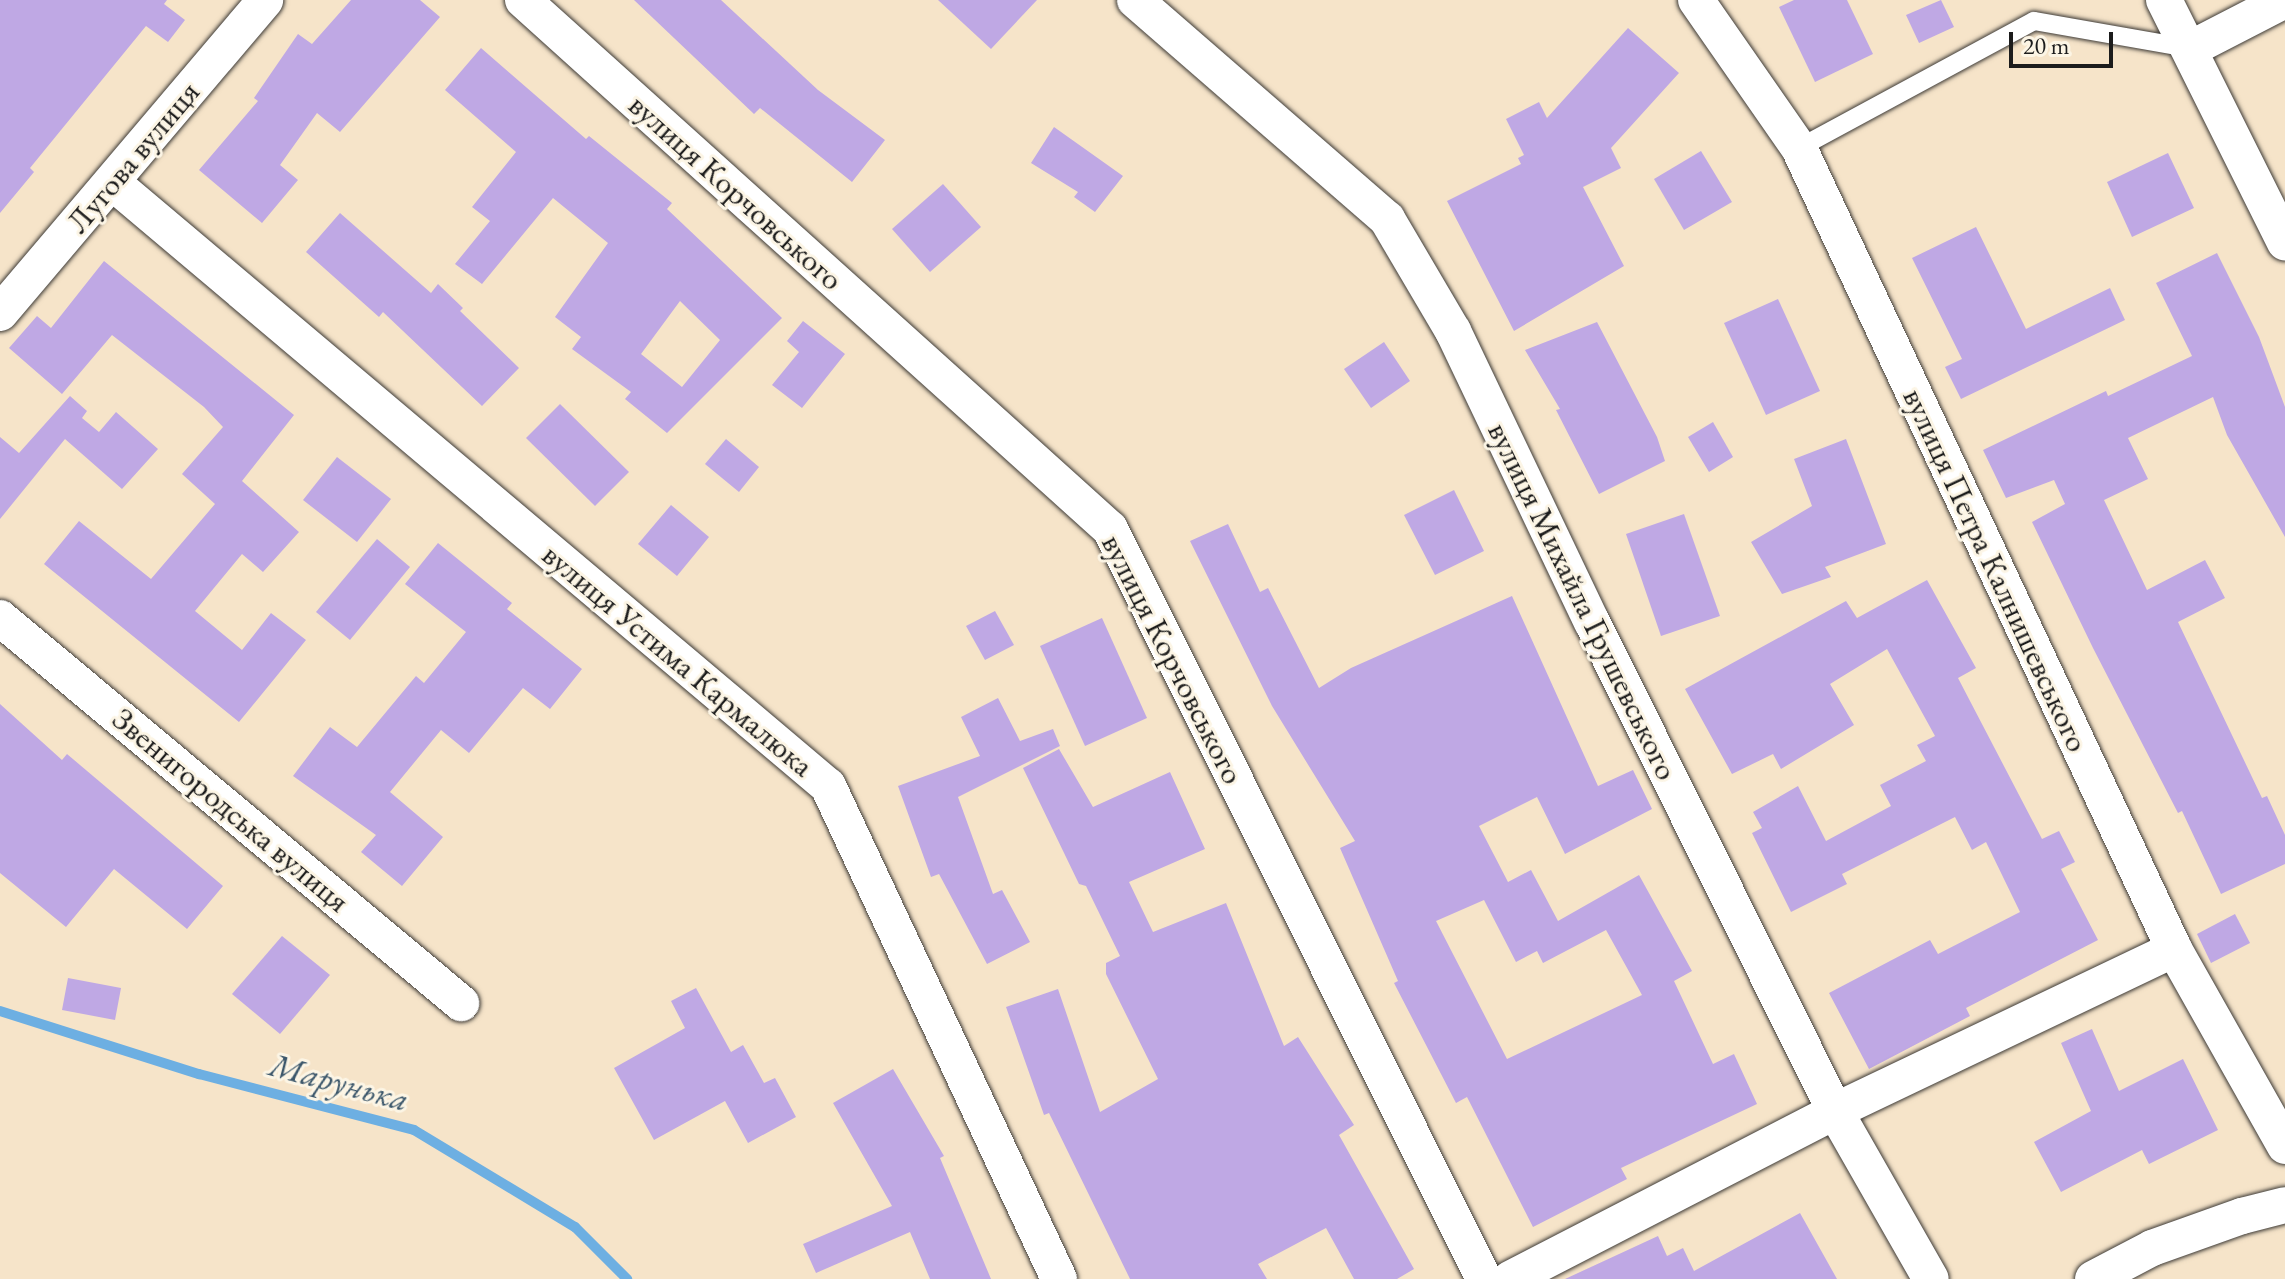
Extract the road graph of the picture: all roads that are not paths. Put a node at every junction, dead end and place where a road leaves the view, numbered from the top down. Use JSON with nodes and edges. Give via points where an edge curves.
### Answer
{"nodes":[{"id":1,"x":265,"y":0,"type":"edge"},
{"id":2,"x":523,"y":0,"type":"edge"},
{"id":3,"x":1135,"y":0,"type":"edge"},
{"id":4,"x":1696,"y":0,"type":"edge"},
{"id":5,"x":2164,"y":0,"type":"edge"},
{"id":6,"x":2285,"y":0,"type":"edge"},
{"id":7,"x":2190,"y":49,"type":"junction"},
{"id":8,"x":1799,"y":148,"type":"junction"},
{"id":9,"x":112,"y":182,"type":"junction"},
{"id":10,"x":2285,"y":243,"type":"edge"},
{"id":11,"x":0,"y":313,"type":"edge"},
{"id":12,"x":0,"y":618,"type":"edge"},
{"id":13,"x":2174,"y":949,"type":"junction"},
{"id":14,"x":461,"y":1003,"type":"dead end"},
{"id":15,"x":1835,"y":1111,"type":"junction"},
{"id":16,"x":2285,"y":1146,"type":"edge"},
{"id":17,"x":2285,"y":1205,"type":"edge"},
{"id":18,"x":1059,"y":1279,"type":"edge"},
{"id":19,"x":1484,"y":1279,"type":"edge"},
{"id":20,"x":1510,"y":1279,"type":"edge"},
{"id":21,"x":1931,"y":1279,"type":"edge"},
{"id":22,"x":2093,"y":1279,"type":"edge"}],
"edges":[{"from":1,"to":9,"type":"street","name":"Лугова вулиця"},
{"from":2,"to":19,"type":"street","name":"вулиця Корчовського","via":[[1110,529]]},
{"from":3,"to":15,"type":"street","name":"вулиця Михайла Грушевського","via":[[1387,219],[1453,331]]},
{"from":4,"to":8,"type":"street","name":"вулиця Петра Калнишевського"},
{"from":5,"to":7,"type":"street"},
{"from":6,"to":7,"type":"street"},
{"from":7,"to":8,"type":"lane","via":[[2034,21]]},
{"from":7,"to":10,"type":"street"},
{"from":8,"to":13,"type":"street","name":"вулиця Петра Калнишевського"},
{"from":9,"to":11,"type":"street","name":"Лугова вулиця"},
{"from":9,"to":18,"type":"street","name":"вулиця Устима Кармалюка","via":[[828,786]]},
{"from":12,"to":14,"type":"street","name":"Звенигородська вулиця"},
{"from":13,"to":15,"type":"street"},
{"from":13,"to":16,"type":"street","name":"вулиця Петра Калнишевського"},
{"from":15,"to":20,"type":"street"},
{"from":15,"to":21,"type":"street","name":"вулиця Михайла Грушевського"},
{"from":17,"to":22,"type":"street","via":[[2152,1248]]}]}
